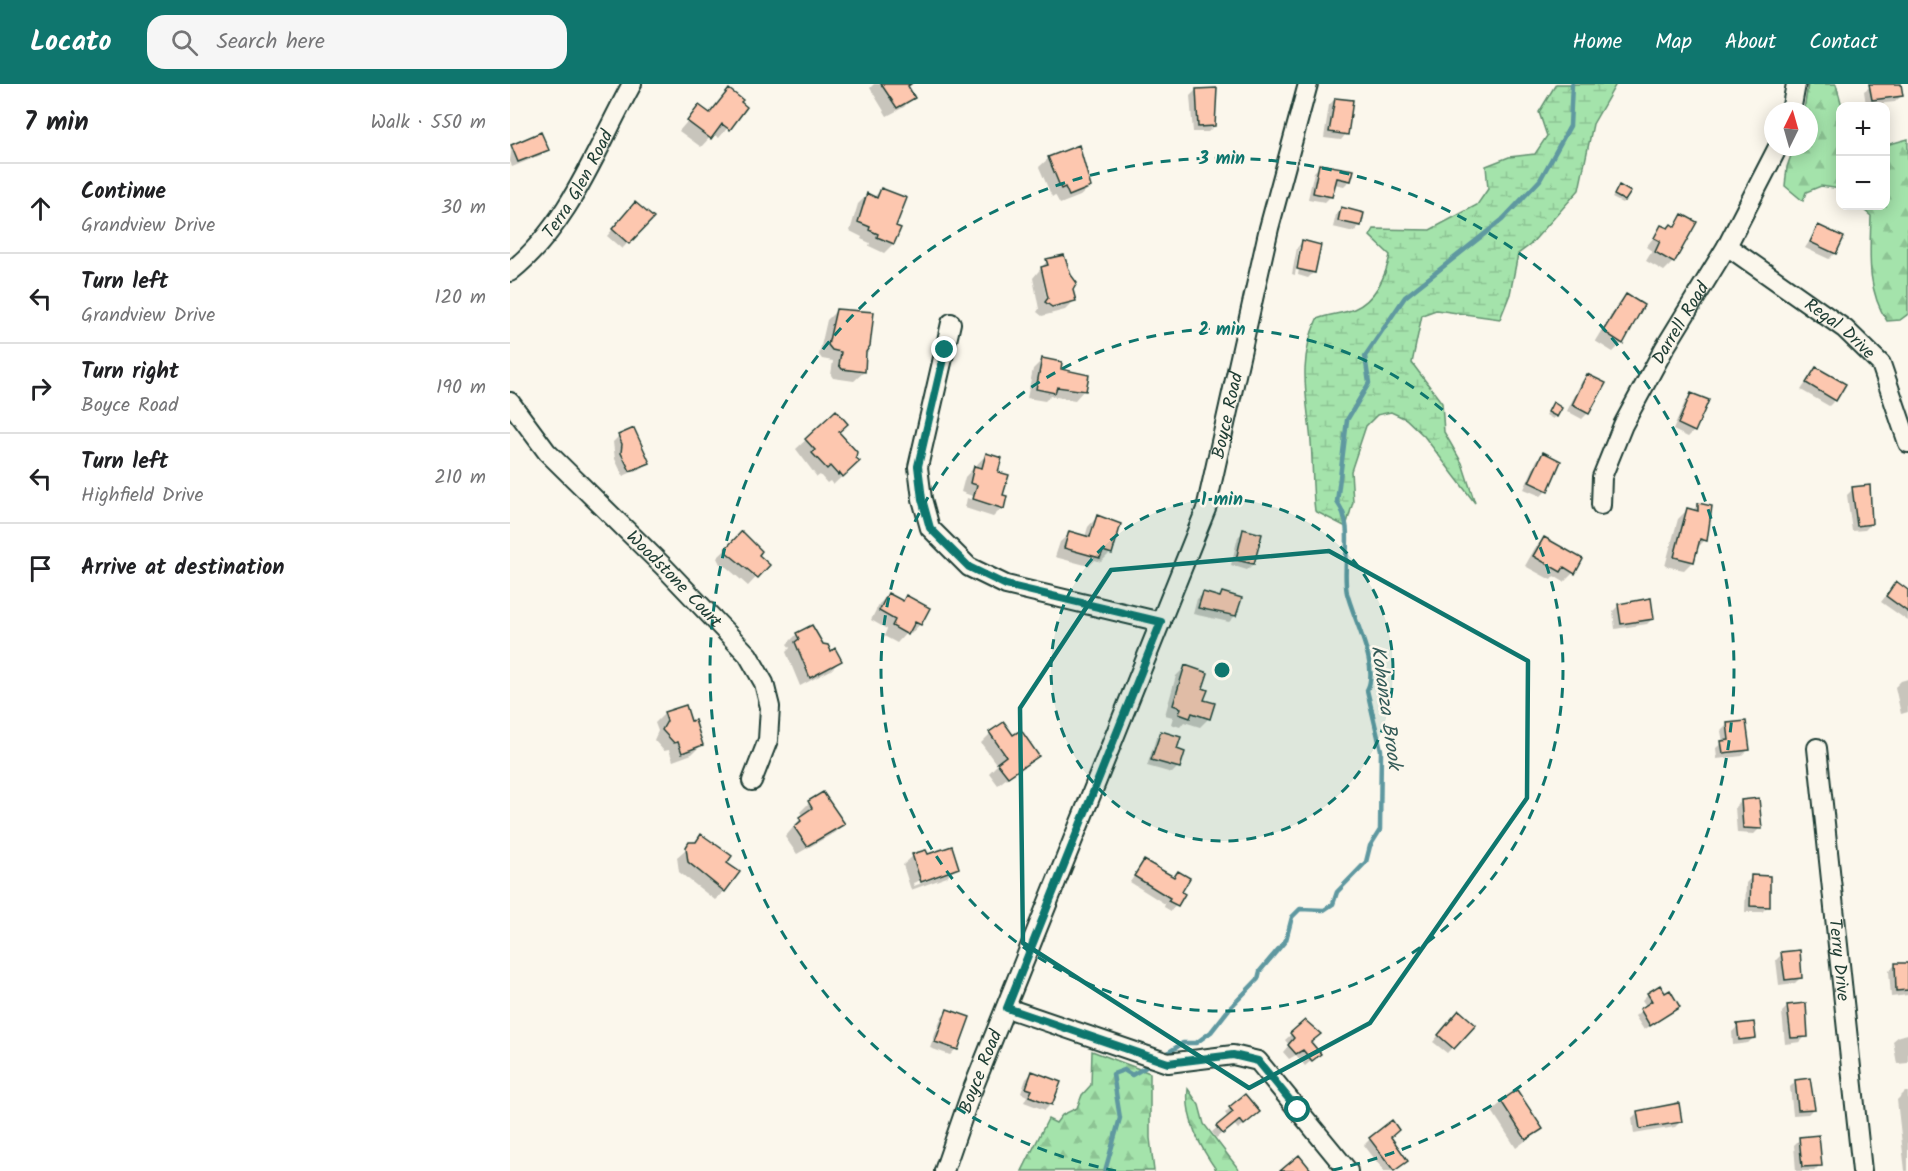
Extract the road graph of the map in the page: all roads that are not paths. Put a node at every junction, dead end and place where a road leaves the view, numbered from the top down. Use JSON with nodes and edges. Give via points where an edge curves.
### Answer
{"nodes":[{"id":1,"x":632,"y":84,"type":"edge"},
{"id":2,"x":1308,"y":84,"type":"edge"},
{"id":3,"x":1796,"y":84,"type":"edge"},
{"id":4,"x":1793,"y":102,"type":"edge"},
{"id":5,"x":1773,"y":156,"type":"edge"},
{"id":6,"x":1727,"y":246,"type":"junction"},
{"id":7,"x":510,"y":272,"type":"edge"},
{"id":8,"x":951,"y":323,"type":"dead end"},
{"id":9,"x":510,"y":402,"type":"edge"},
{"id":10,"x":1908,"y":443,"type":"edge"},
{"id":11,"x":1601,"y":505,"type":"dead end"},
{"id":12,"x":1161,"y":622,"type":"junction"},
{"id":13,"x":1817,"y":748,"type":"dead end"},
{"id":14,"x":752,"y":781,"type":"dead end"},
{"id":15,"x":1007,"y":1008,"type":"junction"},
{"id":16,"x":944,"y":1171,"type":"edge"},
{"id":17,"x":1348,"y":1171,"type":"edge"},
{"id":18,"x":1862,"y":1171,"type":"edge"}],
"edges":[{"from":1,"to":7,"type":"street","name":"Terra Glen Road","via":[[565,208],[538,247]]},
{"from":2,"to":12,"type":"street","name":"Boyce Road","via":[[1269,228],[1206,509]]},
{"from":3,"to":4,"type":"street"},
{"from":5,"to":6,"type":"street","name":"Darrell Road"},
{"from":6,"to":10,"type":"street","name":"Regal Drive","via":[[1845,329],[1881,364]]},
{"from":6,"to":11,"type":"street","name":"Darrell Road","via":[[1623,425],[1602,477]]},
{"from":8,"to":12,"type":"street","via":[[918,466],[930,528],[969,567],[1006,585]]},
{"from":9,"to":14,"type":"street","name":"Woodstone Court","via":[[547,452],[748,655],[764,683],[770,707],[768,740]]},
{"from":12,"to":15,"type":"street","name":"Boyce Road"},
{"from":13,"to":18,"type":"street","name":"Terry Drive"},
{"from":15,"to":16,"type":"street","name":"Boyce Road"},
{"from":15,"to":17,"type":"street","via":[[1168,1063],[1233,1055],[1258,1061]]}]}
